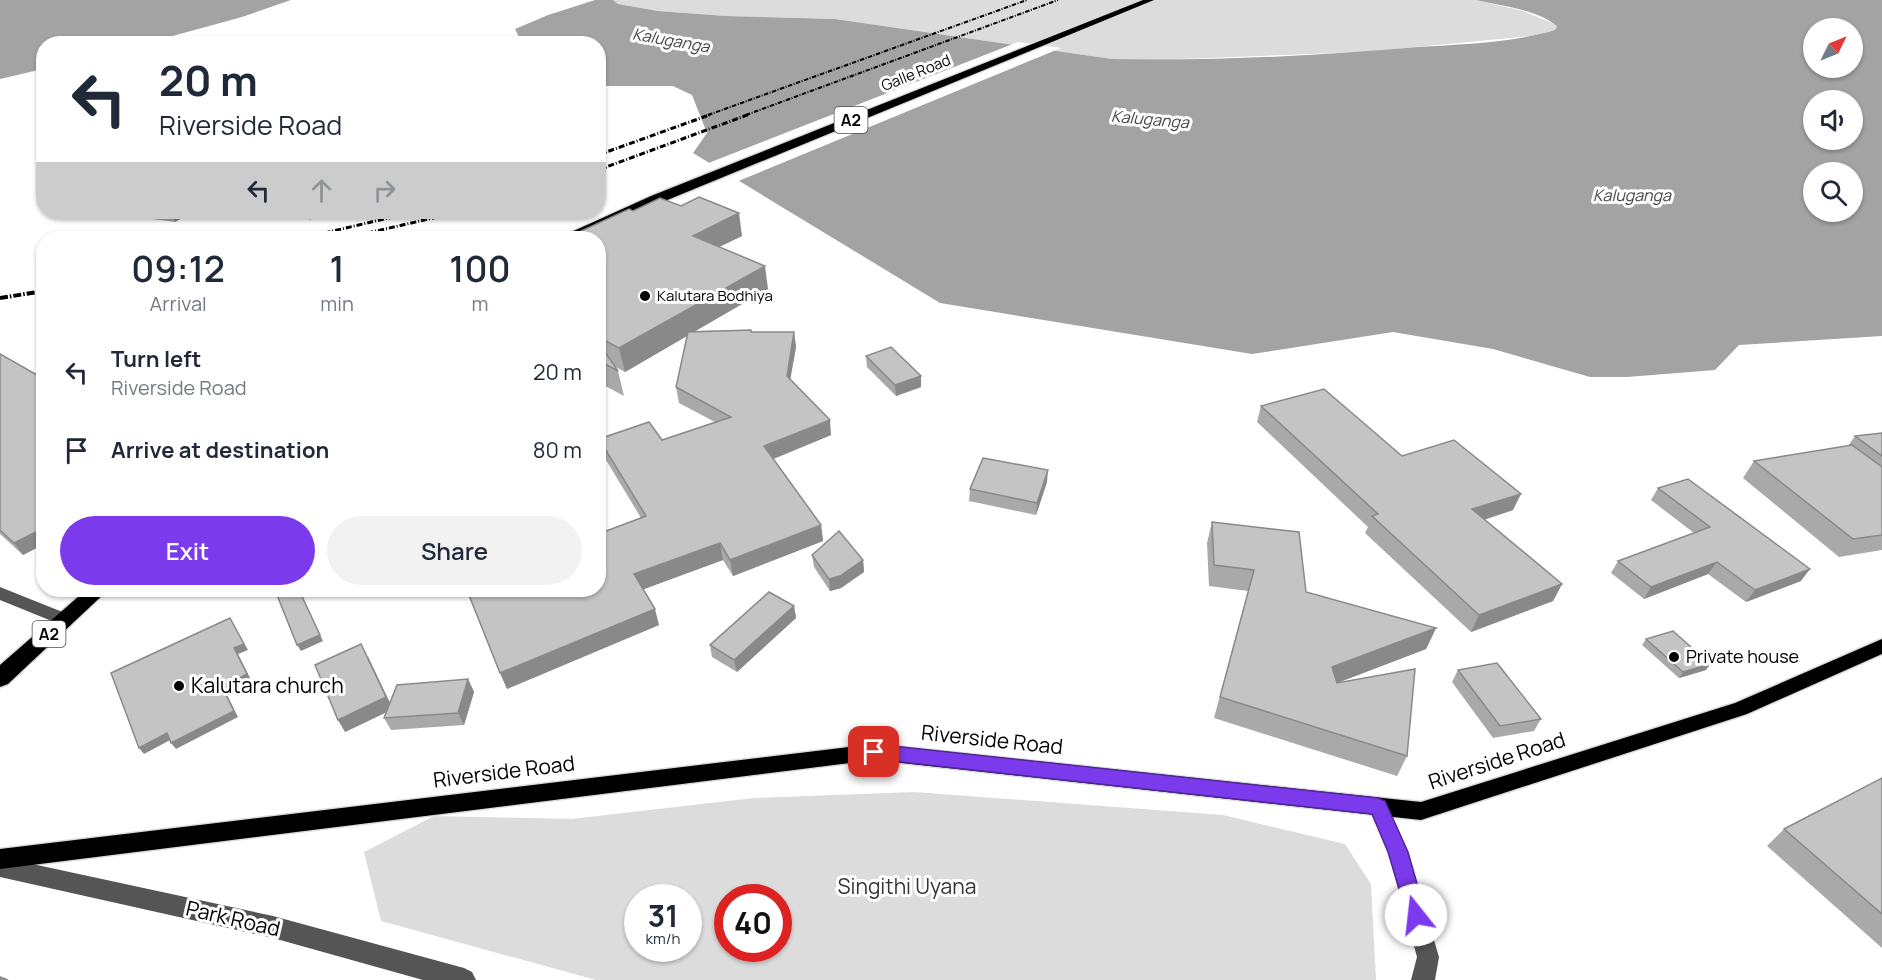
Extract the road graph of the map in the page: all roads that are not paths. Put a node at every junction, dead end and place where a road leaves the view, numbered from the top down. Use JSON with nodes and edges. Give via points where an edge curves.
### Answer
{"nodes":[{"id":1,"x":1150,"y":0,"type":"edge"},
{"id":2,"x":581,"y":231,"type":"edge"},
{"id":3,"x":0,"y":593,"type":"edge"},
{"id":4,"x":90,"y":597,"type":"edge"},
{"id":5,"x":64,"y":620,"type":"junction"},
{"id":6,"x":1882,"y":646,"type":"edge"},
{"id":7,"x":0,"y":678,"type":"edge"},
{"id":8,"x":1378,"y":806,"type":"junction"},
{"id":9,"x":0,"y":859,"type":"edge"},
{"id":10,"x":0,"y":867,"type":"edge"},
{"id":11,"x":464,"y":980,"type":"edge"},
{"id":12,"x":1422,"y":980,"type":"edge"}],
"edges":[{"from":1,"to":2,"type":"highway","name":"Galle Road","number":"A2"},
{"from":3,"to":5,"type":"street"},
{"from":4,"to":5,"type":"highway","number":"A2"},
{"from":5,"to":7,"type":"highway","number":"A2"},
{"from":6,"to":8,"type":"main road","name":"Riverside Road","via":[[1740,709],[1421,811]]},
{"from":8,"to":9,"type":"main road","name":"Riverside Road","via":[[874,752]]},
{"from":8,"to":12,"type":"street","via":[[1398,852],[1428,957]]},
{"from":10,"to":11,"type":"street","name":"Park Road","via":[[273,927]]}]}
